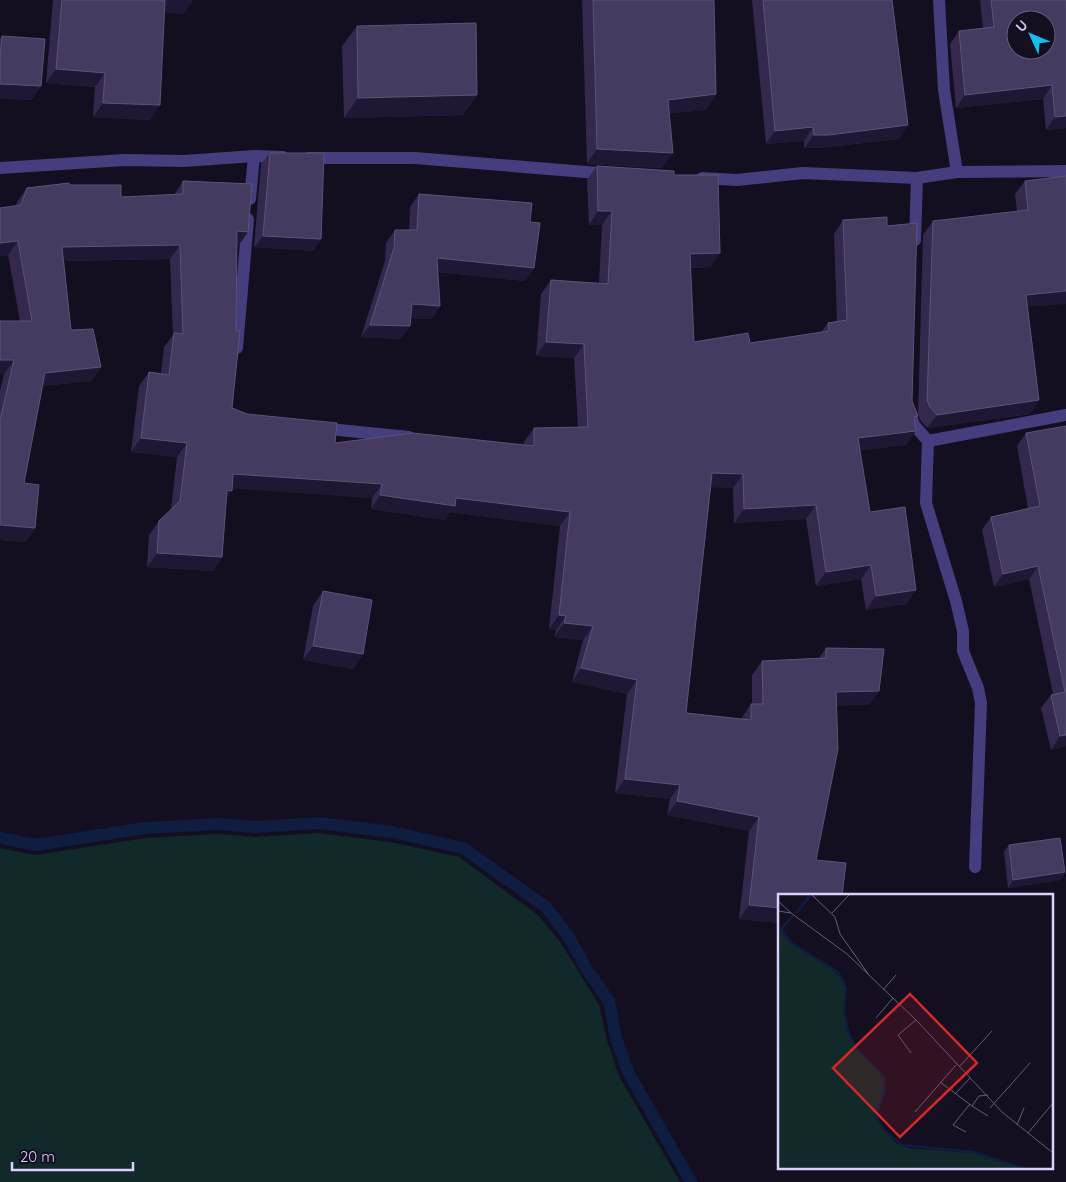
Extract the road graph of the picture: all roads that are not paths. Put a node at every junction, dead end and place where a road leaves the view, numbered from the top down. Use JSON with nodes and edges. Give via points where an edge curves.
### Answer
{"nodes":[{"id":1,"x":939,"y":0,"type":"edge"},
{"id":2,"x":254,"y":156,"type":"junction"},
{"id":3,"x":0,"y":168,"type":"edge"},
{"id":4,"x":1066,"y":171,"type":"edge"},
{"id":5,"x":957,"y":172,"type":"junction"},
{"id":6,"x":621,"y":174,"type":"edge"},
{"id":7,"x":688,"y":178,"type":"edge"},
{"id":8,"x":917,"y":178,"type":"junction"},
{"id":9,"x":914,"y":257,"type":"edge"},
{"id":10,"x":235,"y":364,"type":"edge"},
{"id":11,"x":909,"y":395,"type":"edge"},
{"id":12,"x":1066,"y":415,"type":"edge"},
{"id":13,"x":305,"y":427,"type":"edge"},
{"id":14,"x":420,"y":438,"type":"edge"},
{"id":15,"x":928,"y":441,"type":"junction"},
{"id":16,"x":975,"y":867,"type":"dead end"}],
"edges":[{"from":1,"to":5,"type":"street","via":[[944,90]]},
{"from":2,"to":3,"type":"street"},
{"from":2,"to":6,"type":"street","via":[[415,158]]},
{"from":2,"to":10,"type":"street"},
{"from":4,"to":5,"type":"street"},
{"from":5,"to":8,"type":"street"},
{"from":7,"to":8,"type":"street","via":[[737,180],[803,173]]},
{"from":8,"to":9,"type":"street"},
{"from":11,"to":15,"type":"street","via":[[914,425]]},
{"from":12,"to":15,"type":"street"},
{"from":13,"to":14,"type":"street"},
{"from":15,"to":16,"type":"street","via":[[926,503],[958,609],[963,651],[981,703]]}]}
